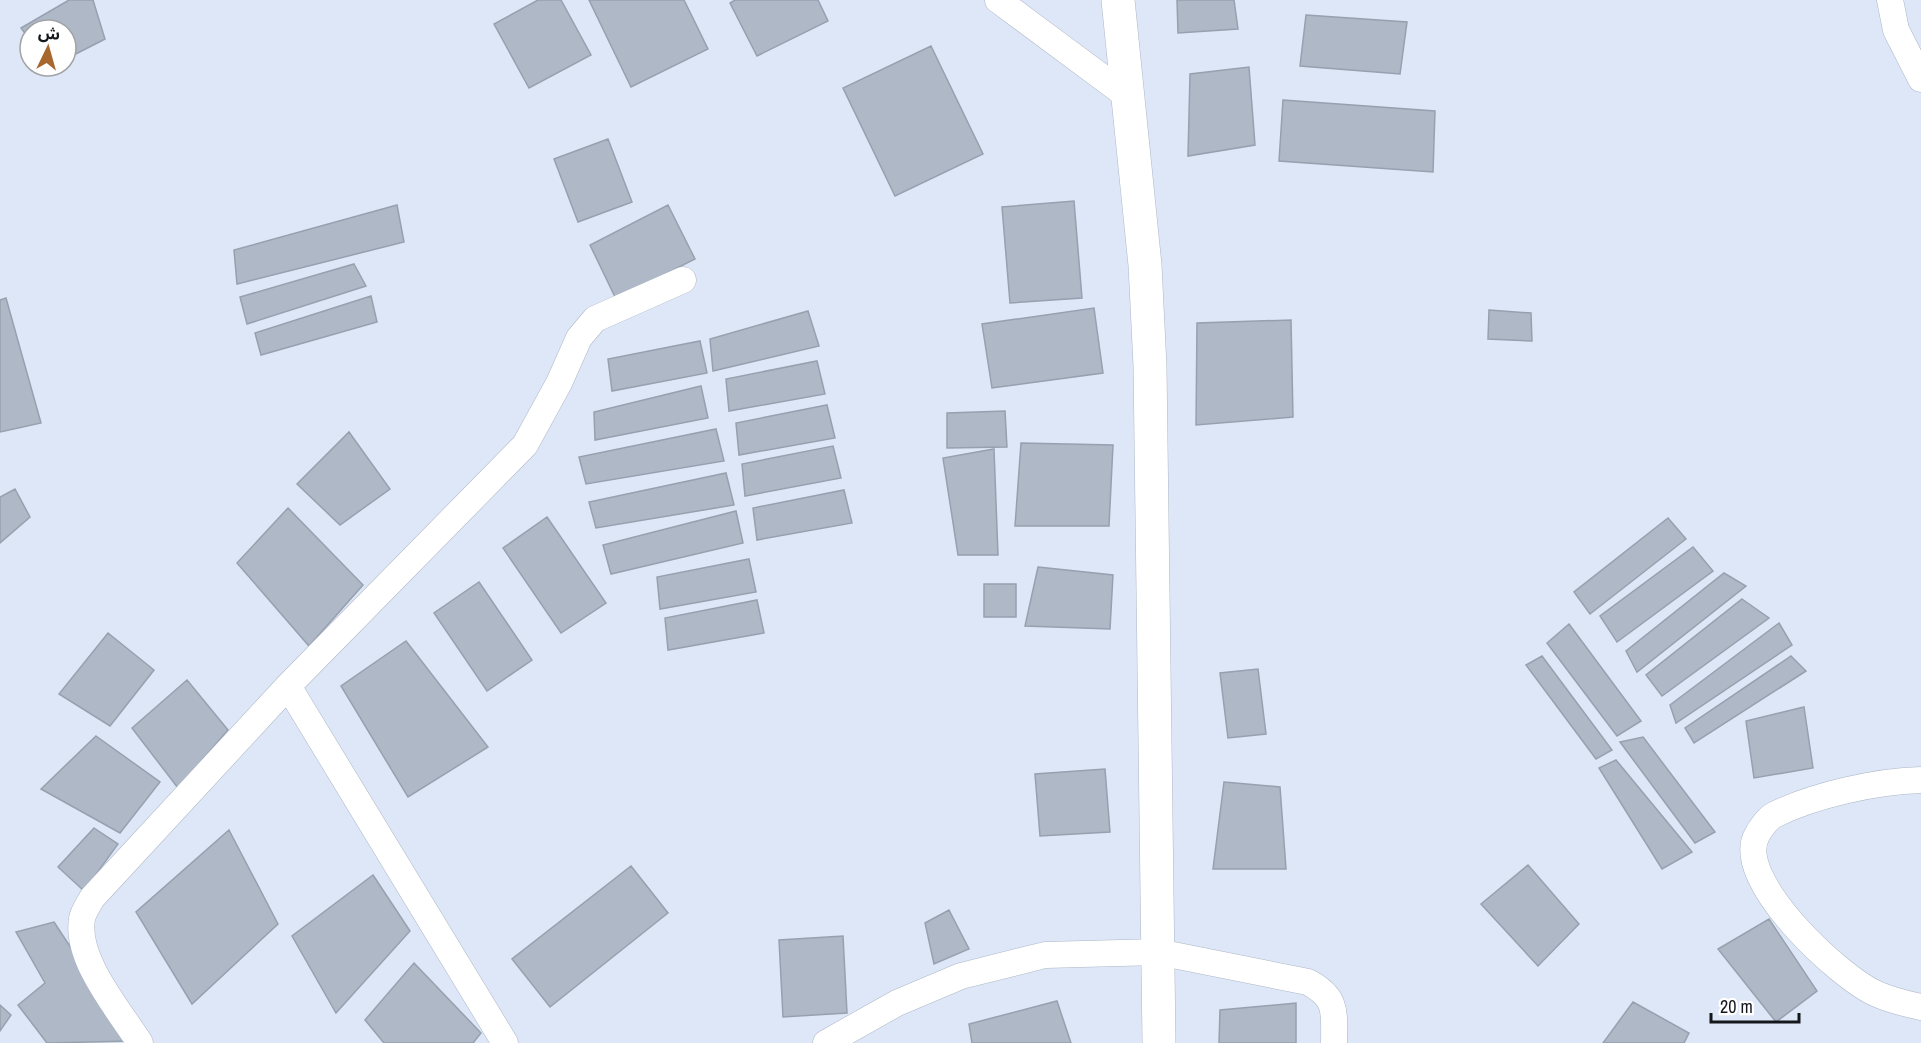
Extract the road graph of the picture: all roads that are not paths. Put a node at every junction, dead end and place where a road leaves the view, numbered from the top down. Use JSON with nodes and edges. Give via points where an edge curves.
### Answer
{"nodes":[{"id":1,"x":998,"y":0,"type":"edge"},
{"id":2,"x":1118,"y":0,"type":"edge"},
{"id":3,"x":1890,"y":0,"type":"edge"},
{"id":4,"x":1921,"y":79,"type":"edge"},
{"id":5,"x":1130,"y":98,"type":"junction"},
{"id":6,"x":683,"y":280,"type":"dead end"},
{"id":7,"x":288,"y":686,"type":"junction"},
{"id":8,"x":1921,"y":780,"type":"edge"},
{"id":9,"x":1158,"y":952,"type":"junction"},
{"id":10,"x":1921,"y":1007,"type":"edge"},
{"id":11,"x":140,"y":1043,"type":"edge"},
{"id":12,"x":505,"y":1043,"type":"edge"},
{"id":13,"x":826,"y":1043,"type":"edge"},
{"id":14,"x":1159,"y":1043,"type":"edge"},
{"id":15,"x":1334,"y":1043,"type":"edge"}],
"edges":[{"from":1,"to":5,"type":"street"},
{"from":2,"to":5,"type":"main road"},
{"from":3,"to":4,"type":"street","via":[[1896,30]]},
{"from":5,"to":9,"type":"main road","via":[[1150,366]]},
{"from":6,"to":7,"type":"street","via":[[595,319],[579,338],[525,445]]},
{"from":7,"to":11,"type":"street","via":[[92,898],[82,917],[81,939],[86,957]]},
{"from":7,"to":12,"type":"street"},
{"from":8,"to":10,"type":"street","via":[[1895,781],[1772,816],[1755,837],[1754,860],[1762,884],[1817,951],[1876,994]]},
{"from":9,"to":13,"type":"street","via":[[1045,955],[962,976],[897,1003]]},
{"from":9,"to":14,"type":"main road"},
{"from":9,"to":15,"type":"street","via":[[1308,982],[1332,1000]]}]}
